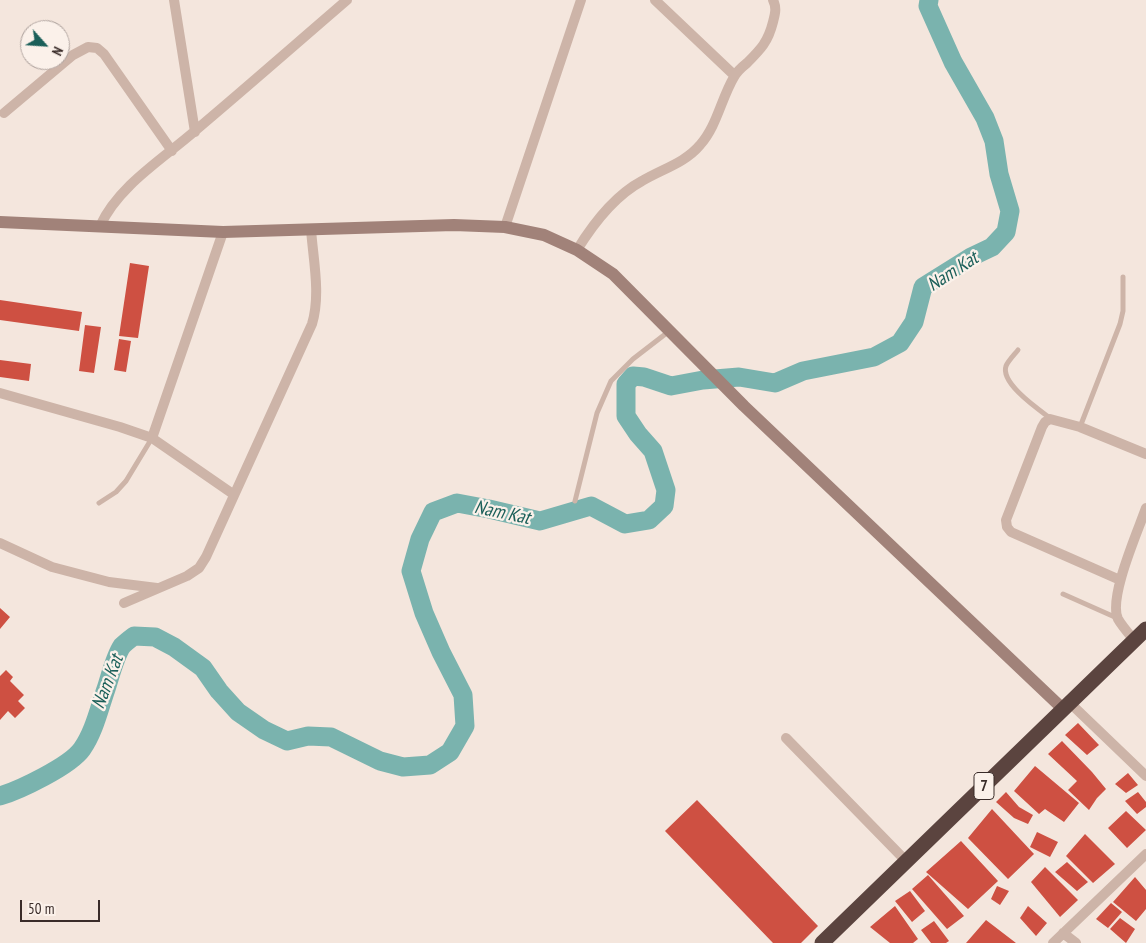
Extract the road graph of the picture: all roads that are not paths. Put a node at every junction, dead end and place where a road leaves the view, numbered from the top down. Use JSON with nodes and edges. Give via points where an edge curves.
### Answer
{"nodes":[{"id":1,"x":174,"y":0,"type":"edge"},
{"id":2,"x":347,"y":0,"type":"edge"},
{"id":3,"x":581,"y":0,"type":"edge"},
{"id":4,"x":655,"y":0,"type":"edge"},
{"id":5,"x":773,"y":0,"type":"edge"},
{"id":6,"x":734,"y":75,"type":"junction"},
{"id":7,"x":4,"y":113,"type":"dead end"},
{"id":8,"x":195,"y":132,"type":"junction"},
{"id":9,"x":172,"y":151,"type":"junction"},
{"id":10,"x":0,"y":222,"type":"edge"},
{"id":11,"x":100,"y":226,"type":"junction"},
{"id":12,"x":505,"y":227,"type":"junction"},
{"id":13,"x":311,"y":229,"type":"junction"},
{"id":14,"x":223,"y":232,"type":"junction"},
{"id":15,"x":577,"y":250,"type":"junction"},
{"id":16,"x":1123,"y":277,"type":"dead end"},
{"id":17,"x":671,"y":330,"type":"junction"},
{"id":18,"x":1018,"y":350,"type":"dead end"},
{"id":19,"x":0,"y":393,"type":"edge"},
{"id":20,"x":1050,"y":419,"type":"junction"},
{"id":21,"x":1080,"y":427,"type":"junction"},
{"id":22,"x":152,"y":438,"type":"junction"},
{"id":23,"x":1146,"y":454,"type":"edge"},
{"id":24,"x":234,"y":494,"type":"junction"},
{"id":25,"x":575,"y":501,"type":"dead end"},
{"id":26,"x":99,"y":503,"type":"dead end"},
{"id":27,"x":1146,"y":508,"type":"edge"},
{"id":28,"x":0,"y":543,"type":"edge"},
{"id":29,"x":1120,"y":580,"type":"junction"},
{"id":30,"x":158,"y":589,"type":"junction"},
{"id":31,"x":1063,"y":594,"type":"dead end"},
{"id":32,"x":124,"y":603,"type":"dead end"},
{"id":33,"x":1117,"y":618,"type":"junction"},
{"id":34,"x":1146,"y":629,"type":"edge"},
{"id":35,"x":1134,"y":640,"type":"junction"},
{"id":36,"x":1066,"y":706,"type":"junction"},
{"id":37,"x":786,"y":738,"type":"dead end"},
{"id":38,"x":1146,"y":776,"type":"edge"},
{"id":39,"x":1146,"y":854,"type":"edge"},
{"id":40,"x":906,"y":861,"type":"junction"},
{"id":41,"x":1063,"y":933,"type":"junction"},
{"id":42,"x":822,"y":943,"type":"edge"},
{"id":43,"x":1053,"y":943,"type":"edge"},
{"id":44,"x":1076,"y":943,"type":"edge"}],
"edges":[{"from":1,"to":8,"type":"street"},
{"from":2,"to":8,"type":"street"},
{"from":3,"to":12,"type":"street"},
{"from":4,"to":6,"type":"street"},
{"from":5,"to":6,"type":"street","via":[[776,13],[769,38]]},
{"from":6,"to":15,"type":"street","via":[[713,126],[701,145],[685,159],[640,181],[623,194],[592,225]]},
{"from":7,"to":9,"type":"street","via":[[73,55],[88,47],[96,48],[104,54]]},
{"from":8,"to":9,"type":"street"},
{"from":9,"to":11,"type":"street","via":[[129,186],[112,204]]},
{"from":10,"to":11,"type":"street"},
{"from":11,"to":14,"type":"street"},
{"from":12,"to":13,"type":"street","via":[[454,225]]},
{"from":12,"to":15,"type":"street","via":[[544,235]]},
{"from":13,"to":14,"type":"street"},
{"from":13,"to":24,"type":"street","via":[[316,300],[314,318]]},
{"from":14,"to":22,"type":"street"},
{"from":15,"to":17,"type":"street","via":[[613,274]]},
{"from":16,"to":21,"type":"lane","via":[[1120,324]]},
{"from":17,"to":25,"type":"lane","via":[[611,381],[597,413]]},
{"from":17,"to":36,"type":"street","via":[[744,406]]},
{"from":18,"to":20,"type":"lane","via":[[1006,365],[1007,380]]},
{"from":19,"to":22,"type":"street"},
{"from":20,"to":21,"type":"street"},
{"from":20,"to":29,"type":"street","via":[[1042,426],[1006,520],[1007,527],[1011,532]]},
{"from":21,"to":23,"type":"street"},
{"from":22,"to":24,"type":"street"},
{"from":22,"to":26,"type":"lane","via":[[126,481]]},
{"from":24,"to":30,"type":"street","via":[[199,568]]},
{"from":27,"to":29,"type":"street"},
{"from":28,"to":30,"type":"street","via":[[52,567],[109,582]]},
{"from":29,"to":33,"type":"street","via":[[1115,601]]},
{"from":30,"to":32,"type":"street"},
{"from":31,"to":33,"type":"lane"},
{"from":33,"to":35,"type":"street"},
{"from":34,"to":35,"type":"highway","number":"7"},
{"from":35,"to":36,"type":"highway","number":"7"},
{"from":36,"to":38,"type":"street"},
{"from":36,"to":40,"type":"highway","number":"7"},
{"from":37,"to":40,"type":"street"},
{"from":39,"to":41,"type":"street"},
{"from":40,"to":42,"type":"highway","number":"7"},
{"from":41,"to":43,"type":"street"},
{"from":41,"to":44,"type":"street"}]}
